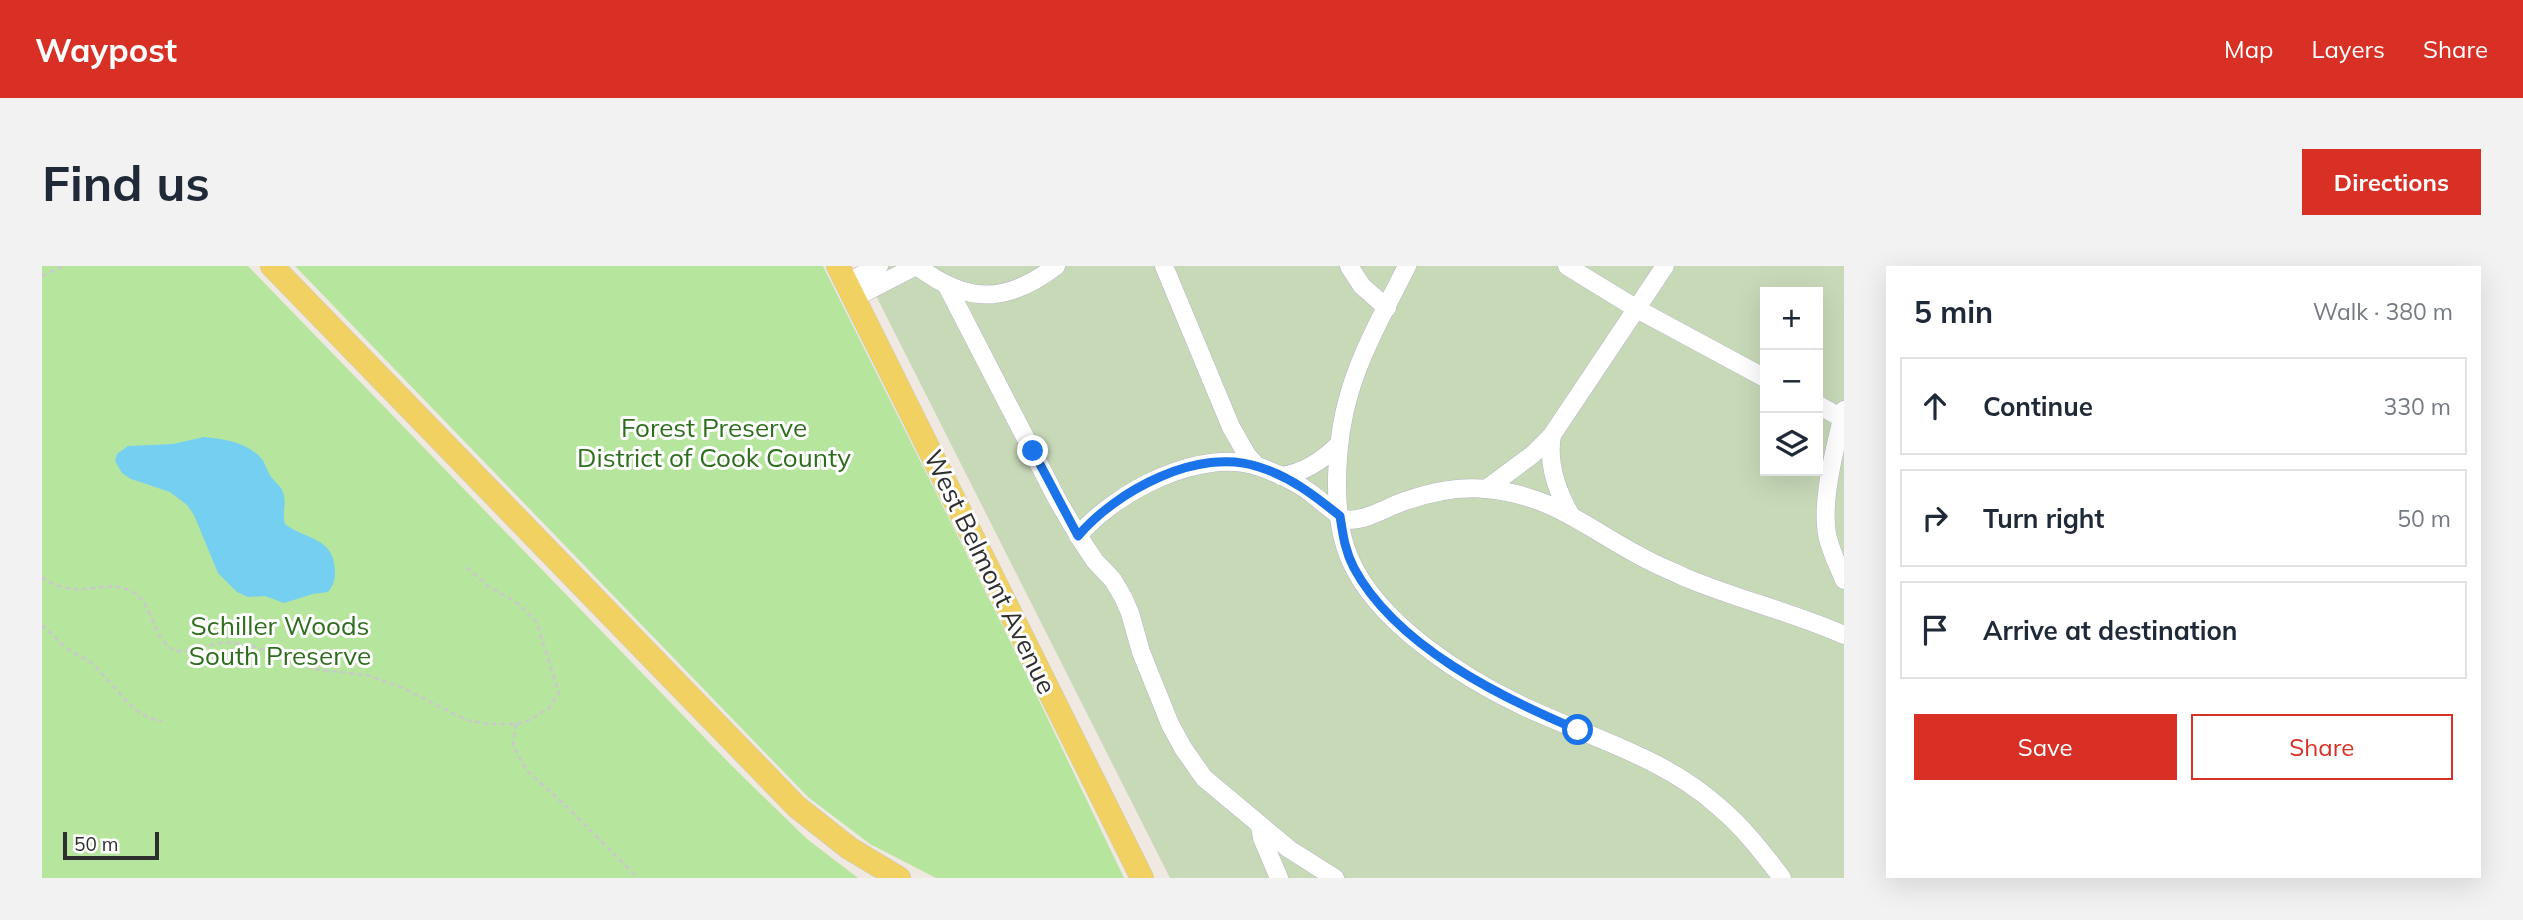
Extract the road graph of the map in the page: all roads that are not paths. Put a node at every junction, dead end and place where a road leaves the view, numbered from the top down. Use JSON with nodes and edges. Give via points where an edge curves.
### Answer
{"nodes":[{"id":1,"x":272,"y":266,"type":"edge"},
{"id":2,"x":879,"y":266,"type":"edge"},
{"id":3,"x":917,"y":266,"type":"edge"},
{"id":4,"x":1056,"y":266,"type":"edge"},
{"id":5,"x":1164,"y":266,"type":"edge"},
{"id":6,"x":1349,"y":266,"type":"edge"},
{"id":7,"x":1408,"y":266,"type":"edge"},
{"id":8,"x":1567,"y":266,"type":"edge"},
{"id":9,"x":1665,"y":266,"type":"edge"},
{"id":10,"x":846,"y":283,"type":"edge"},
{"id":11,"x":947,"y":286,"type":"junction"},
{"id":12,"x":1387,"y":308,"type":"junction"},
{"id":13,"x":1637,"y":309,"type":"junction"},
{"id":14,"x":1760,"y":375,"type":"edge"},
{"id":15,"x":1823,"y":407,"type":"edge"},
{"id":16,"x":1843,"y":414,"type":"edge"},
{"id":17,"x":1552,"y":435,"type":"junction"},
{"id":18,"x":1339,"y":444,"type":"junction"},
{"id":19,"x":1257,"y":466,"type":"junction"},
{"id":20,"x":1280,"y":475,"type":"junction"},
{"id":21,"x":1486,"y":489,"type":"junction"},
{"id":22,"x":1570,"y":513,"type":"junction"},
{"id":23,"x":1340,"y":516,"type":"junction"},
{"id":24,"x":1078,"y":536,"type":"junction"},
{"id":25,"x":1844,"y":580,"type":"edge"},
{"id":26,"x":1844,"y":635,"type":"edge"},
{"id":27,"x":1260,"y":825,"type":"junction"},
{"id":28,"x":899,"y":878,"type":"edge"},
{"id":29,"x":1142,"y":878,"type":"edge"},
{"id":30,"x":1279,"y":878,"type":"edge"},
{"id":31,"x":1335,"y":878,"type":"edge"},
{"id":32,"x":1782,"y":878,"type":"edge"}],
"edges":[{"from":1,"to":28,"type":"main road","via":[[797,807],[849,848]]},
{"from":2,"to":10,"type":"lane"},
{"from":3,"to":10,"type":"lane"},
{"from":3,"to":11,"type":"lane"},
{"from":4,"to":11,"type":"lane","via":[[1026,285],[989,295]]},
{"from":5,"to":19,"type":"lane","via":[[1231,427]]},
{"from":6,"to":12,"type":"lane","via":[[1362,286]]},
{"from":7,"to":12,"type":"lane"},
{"from":8,"to":13,"type":"lane"},
{"from":9,"to":13,"type":"lane"},
{"from":10,"to":29,"type":"main road","name":"West Belmont Avenue"},
{"from":11,"to":24,"type":"lane"},
{"from":12,"to":18,"type":"lane","via":[[1351,389]]},
{"from":13,"to":14,"type":"lane"},
{"from":13,"to":17,"type":"lane"},
{"from":15,"to":16,"type":"lane"},
{"from":16,"to":25,"type":"lane","via":[[1826,513],[1829,541]]},
{"from":17,"to":21,"type":"lane"},
{"from":17,"to":22,"type":"lane","via":[[1550,463]]},
{"from":18,"to":20,"type":"lane","via":[[1317,463]]},
{"from":18,"to":23,"type":"lane"},
{"from":19,"to":20,"type":"lane"},
{"from":19,"to":24,"type":"lane","via":[[1209,464],[1149,481],[1097,515]]},
{"from":20,"to":23,"type":"lane"},
{"from":21,"to":22,"type":"lane","via":[[1520,495]]},
{"from":21,"to":23,"type":"lane","via":[[1441,491],[1356,520]]},
{"from":22,"to":26,"type":"lane","via":[[1641,557],[1682,576]]},
{"from":23,"to":32,"type":"lane","via":[[1343,541],[1355,569],[1377,601],[1421,642],[1524,707],[1643,758],[1690,785],[1719,807]]},
{"from":24,"to":27,"type":"lane","via":[[1123,597],[1183,748],[1203,778]]},
{"from":27,"to":30,"type":"lane"},
{"from":27,"to":31,"type":"lane"}]}
